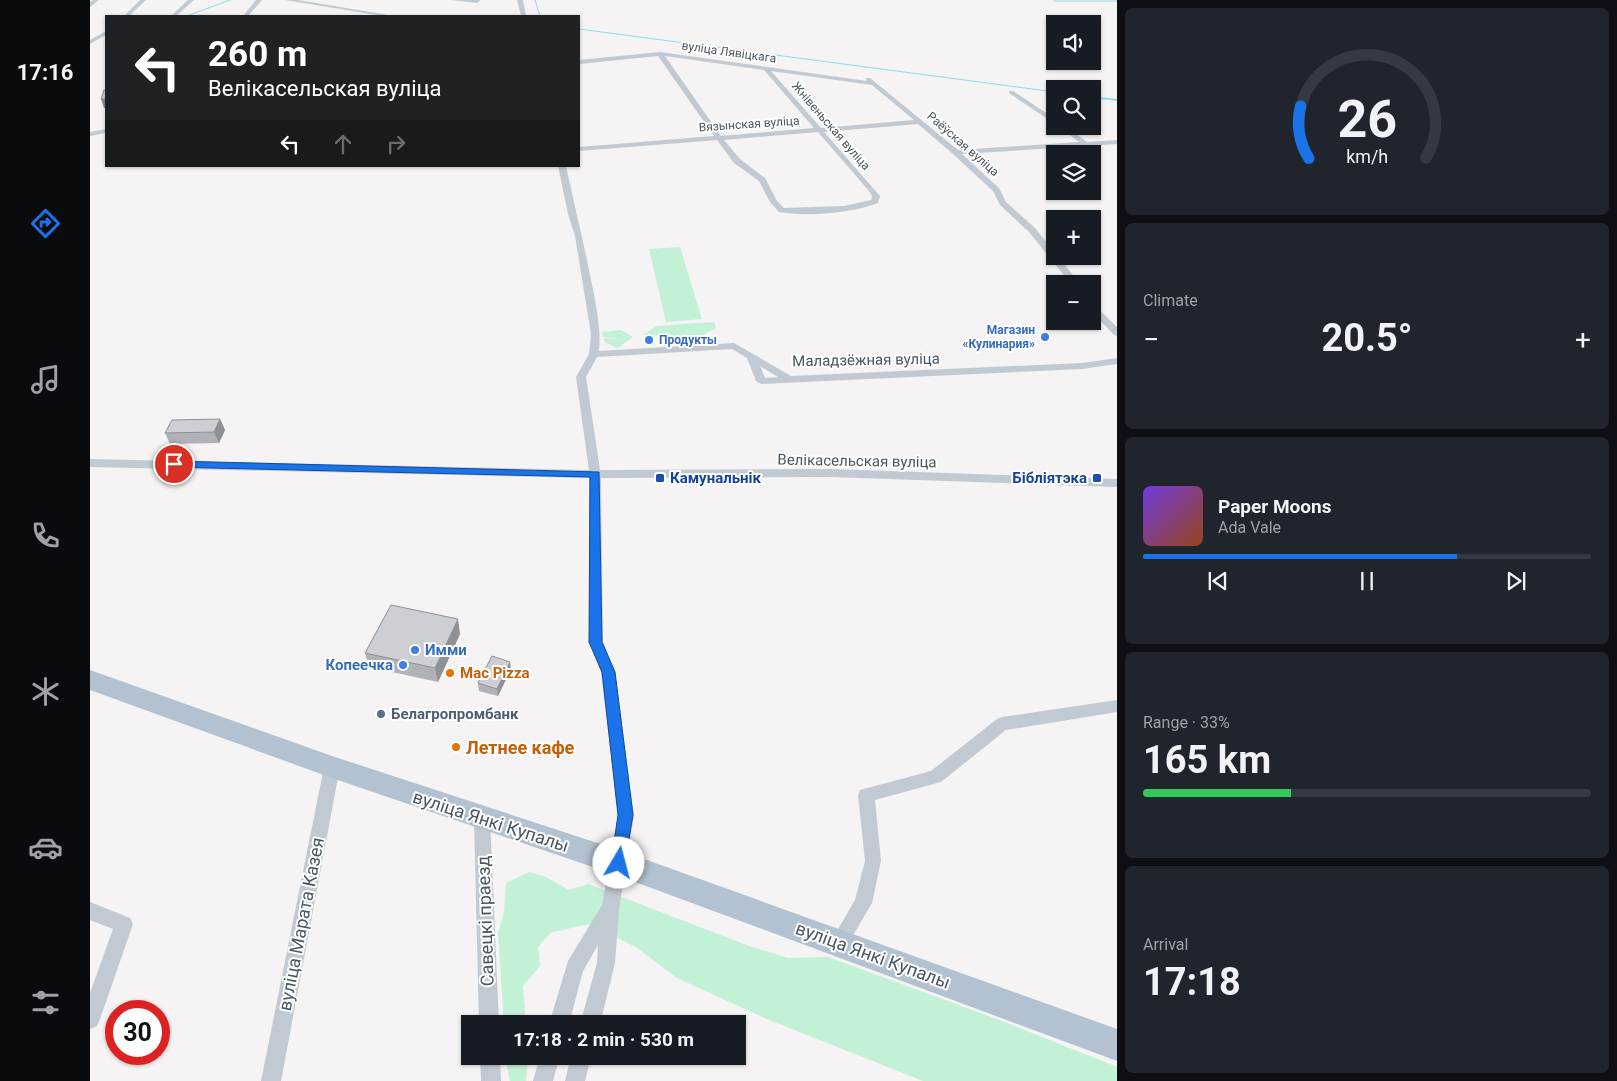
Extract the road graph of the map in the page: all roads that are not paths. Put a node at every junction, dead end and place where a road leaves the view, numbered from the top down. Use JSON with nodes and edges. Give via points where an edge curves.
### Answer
{"nodes":[{"id":1,"x":96,"y":0,"type":"edge"},
{"id":2,"x":143,"y":0,"type":"edge"},
{"id":3,"x":191,"y":0,"type":"edge"},
{"id":4,"x":259,"y":0,"type":"edge"},
{"id":5,"x":288,"y":0,"type":"edge"},
{"id":6,"x":454,"y":0,"type":"edge"},
{"id":7,"x":520,"y":0,"type":"edge"},
{"id":8,"x":477,"y":1,"type":"dead end"},
{"id":9,"x":90,"y":5,"type":"edge"},
{"id":10,"x":127,"y":15,"type":"edge"},
{"id":11,"x":174,"y":15,"type":"edge"},
{"id":12,"x":246,"y":15,"type":"edge"},
{"id":13,"x":381,"y":15,"type":"edge"},
{"id":14,"x":524,"y":15,"type":"edge"},
{"id":15,"x":105,"y":34,"type":"edge"},
{"id":16,"x":90,"y":42,"type":"edge"},
{"id":17,"x":660,"y":54,"type":"junction"},
{"id":18,"x":580,"y":62,"type":"edge"},
{"id":19,"x":765,"y":68,"type":"junction"},
{"id":20,"x":865,"y":75,"type":"dead end"},
{"id":21,"x":875,"y":84,"type":"junction"},
{"id":22,"x":1011,"y":92,"type":"dead end"},
{"id":23,"x":1046,"y":116,"type":"edge"},
{"id":24,"x":920,"y":122,"type":"junction"},
{"id":25,"x":105,"y":130,"type":"edge"},
{"id":26,"x":819,"y":130,"type":"junction"},
{"id":27,"x":90,"y":134,"type":"edge"},
{"id":28,"x":1074,"y":135,"type":"edge"},
{"id":29,"x":719,"y":138,"type":"junction"},
{"id":30,"x":1117,"y":142,"type":"edge"},
{"id":31,"x":1086,"y":144,"type":"junction"},
{"id":32,"x":580,"y":149,"type":"edge"},
{"id":33,"x":956,"y":152,"type":"junction"},
{"id":34,"x":562,"y":167,"type":"edge"},
{"id":35,"x":1069,"y":275,"type":"edge"},
{"id":36,"x":1101,"y":316,"type":"edge"},
{"id":37,"x":1117,"y":333,"type":"edge"},
{"id":38,"x":594,"y":354,"type":"junction"},
{"id":39,"x":751,"y":356,"type":"junction"},
{"id":40,"x":1117,"y":361,"type":"edge"},
{"id":41,"x":789,"y":379,"type":"junction"},
{"id":42,"x":90,"y":463,"type":"edge"},
{"id":43,"x":595,"y":474,"type":"junction"},
{"id":44,"x":1117,"y":483,"type":"edge"},
{"id":45,"x":90,"y":680,"type":"edge"},
{"id":46,"x":1117,"y":706,"type":"edge"},
{"id":47,"x":332,"y":767,"type":"junction"},
{"id":48,"x":482,"y":818,"type":"junction"},
{"id":49,"x":619,"y":863,"type":"junction"},
{"id":50,"x":610,"y":909,"type":"junction"},
{"id":51,"x":90,"y":911,"type":"edge"},
{"id":52,"x":839,"y":943,"type":"junction"},
{"id":53,"x":489,"y":1015,"type":"edge"},
{"id":54,"x":562,"y":1015,"type":"edge"},
{"id":55,"x":592,"y":1015,"type":"edge"},
{"id":56,"x":90,"y":1019,"type":"edge"},
{"id":57,"x":1117,"y":1044,"type":"edge"},
{"id":58,"x":490,"y":1065,"type":"edge"},
{"id":59,"x":547,"y":1065,"type":"edge"},
{"id":60,"x":579,"y":1065,"type":"edge"},
{"id":61,"x":271,"y":1081,"type":"edge"},
{"id":62,"x":491,"y":1081,"type":"edge"},
{"id":63,"x":543,"y":1081,"type":"edge"},
{"id":64,"x":575,"y":1081,"type":"edge"}],
"edges":[{"from":1,"to":9,"type":"street"},
{"from":2,"to":10,"type":"street"},
{"from":3,"to":11,"type":"street"},
{"from":4,"to":12,"type":"street"},
{"from":5,"to":13,"type":"street","via":[[321,8]]},
{"from":6,"to":8,"type":"street"},
{"from":7,"to":14,"type":"street"},
{"from":15,"to":16,"type":"street"},
{"from":17,"to":18,"type":"street","name":"вуліца Лявіцкага"},
{"from":17,"to":19,"type":"street","name":"вуліца Лявіцкага"},
{"from":17,"to":29,"type":"street"},
{"from":19,"to":21,"type":"street","name":"вуліца Лявіцкага"},
{"from":19,"to":26,"type":"street","name":"Жнівеньская вуліца"},
{"from":20,"to":21,"type":"street","name":"Раёўская вуліца"},
{"from":21,"to":24,"type":"street","name":"Раёўская вуліца"},
{"from":22,"to":23,"type":"street"},
{"from":24,"to":26,"type":"street","name":"Вязынская вуліца"},
{"from":24,"to":33,"type":"street","name":"Раёўская вуліца"},
{"from":25,"to":27,"type":"street"},
{"from":26,"to":29,"type":"street","name":"Вязынская вуліца"},
{"from":26,"to":29,"type":"street","name":"Жнівеньская вуліца","via":[[872,190],[875,201],[853,207],[782,210],[762,180],[737,161]]},
{"from":28,"to":31,"type":"street"},
{"from":29,"to":32,"type":"street","name":"Вязынская вуліца"},
{"from":30,"to":31,"type":"street"},
{"from":31,"to":33,"type":"street"},
{"from":33,"to":35,"type":"street","name":"Раёўская вуліца","via":[[996,190],[1003,203],[1032,230]]},
{"from":34,"to":38,"type":"street","via":[[591,303],[596,334]]},
{"from":36,"to":37,"type":"street"},
{"from":38,"to":39,"type":"street","name":"Маладзёжная вуліца","via":[[734,346]]},
{"from":38,"to":43,"type":"street","via":[[581,377]]},
{"from":39,"to":41,"type":"street","name":"Маладзёжная вуліца"},
{"from":39,"to":41,"type":"street","via":[[761,381]]},
{"from":40,"to":41,"type":"street","name":"Маладзёжная вуліца","via":[[1082,366]]},
{"from":42,"to":43,"type":"street","name":"Велікасельская вуліца"},
{"from":43,"to":44,"type":"street","name":"Велікасельская вуліца","via":[[831,473]]},
{"from":43,"to":49,"type":"street","via":[[596,642],[608,672],[626,815]]},
{"from":45,"to":47,"type":"main road","name":"вуліца Янкі Купалы"},
{"from":46,"to":52,"type":"street","via":[[1002,724],[935,777],[866,796],[873,861],[863,903]]},
{"from":47,"to":48,"type":"main road","name":"вуліца Янкі Купалы"},
{"from":47,"to":61,"type":"street","name":"вуліца Марата Казея"},
{"from":48,"to":49,"type":"main road","name":"вуліца Янкі Купалы"},
{"from":48,"to":53,"type":"street","name":"Савецкі праезд"},
{"from":49,"to":50,"type":"street"},
{"from":49,"to":52,"type":"main road","name":"вуліца Янкі Купалы"},
{"from":50,"to":54,"type":"street","via":[[575,968]]},
{"from":50,"to":55,"type":"street","via":[[606,963]]},
{"from":51,"to":56,"type":"street","via":[[124,924]]},
{"from":52,"to":57,"type":"main road","name":"вуліца Янкі Купалы"},
{"from":58,"to":62,"type":"street"},
{"from":59,"to":63,"type":"street"},
{"from":60,"to":64,"type":"street"}]}
